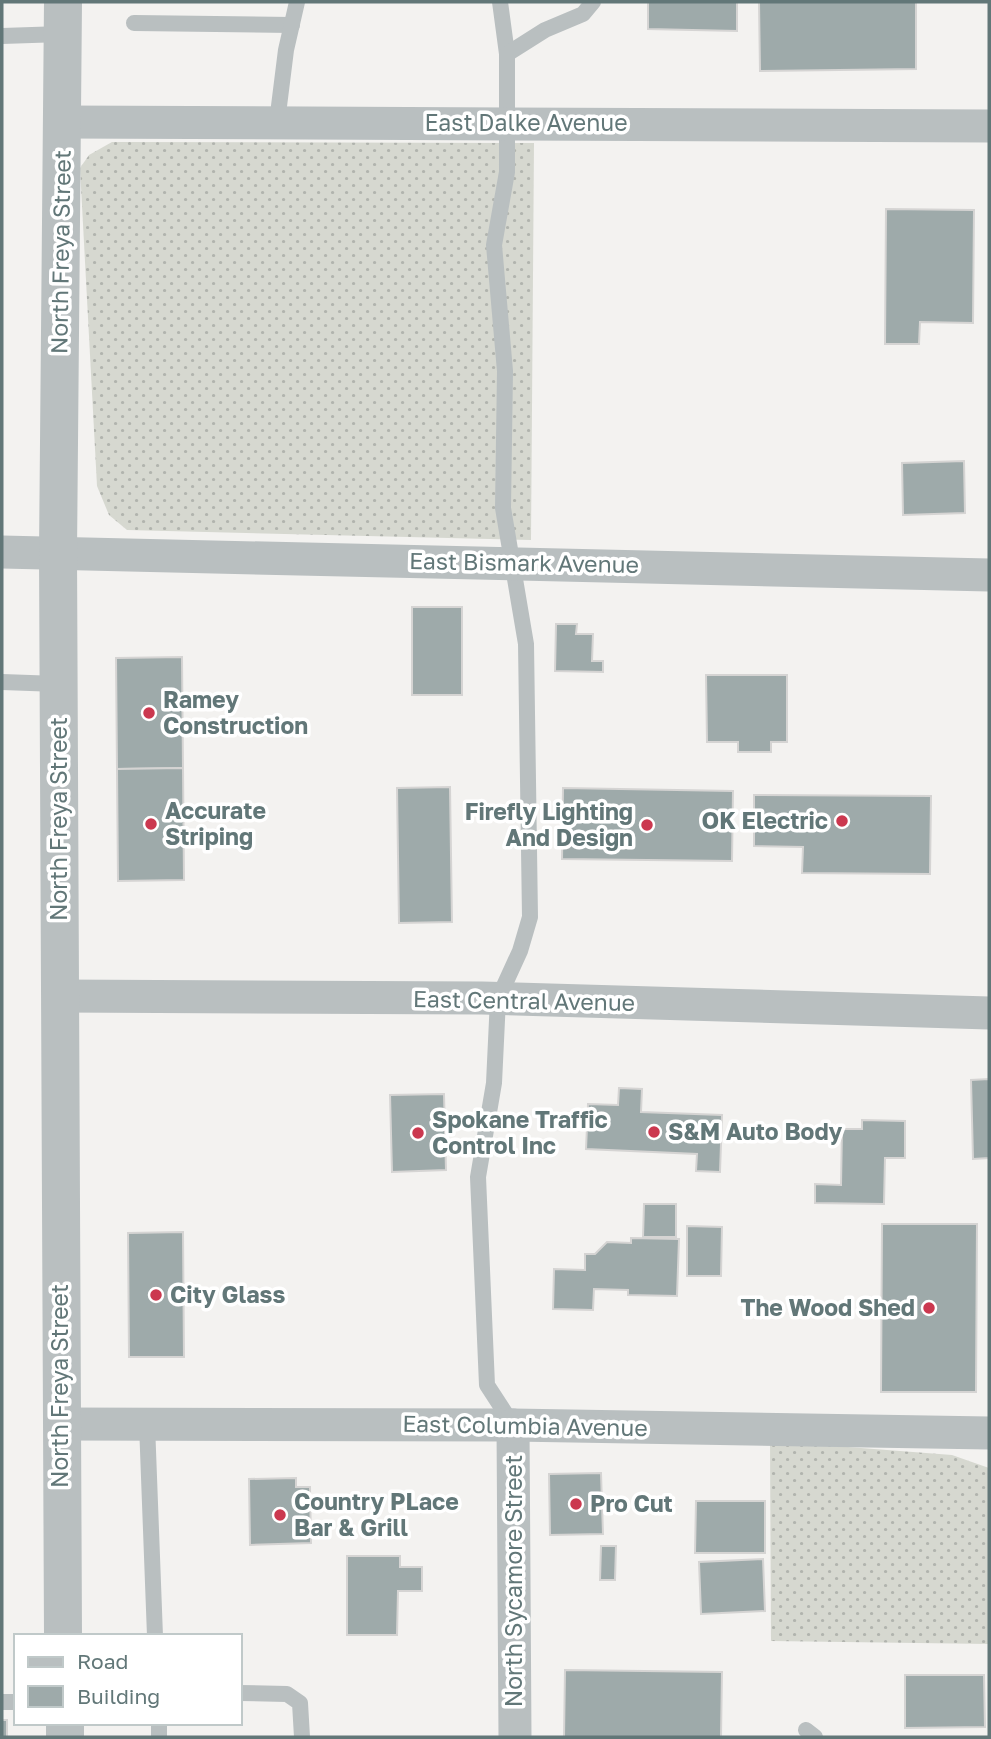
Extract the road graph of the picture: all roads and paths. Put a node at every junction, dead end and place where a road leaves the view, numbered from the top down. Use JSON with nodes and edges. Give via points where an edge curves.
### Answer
{"nodes":[{"id":1,"x":297,"y":2,"type":"edge"},
{"id":2,"x":500,"y":2,"type":"edge"},
{"id":3,"x":593,"y":2,"type":"edge"},
{"id":4,"x":63,"y":18,"type":"edge"},
{"id":5,"x":134,"y":23,"type":"dead end"},
{"id":6,"x":292,"y":25,"type":"junction"},
{"id":7,"x":2,"y":36,"type":"edge"},
{"id":8,"x":507,"y":54,"type":"junction"},
{"id":9,"x":62,"y":122,"type":"junction"},
{"id":10,"x":277,"y":122,"type":"junction"},
{"id":11,"x":507,"y":123,"type":"junction"},
{"id":12,"x":989,"y":126,"type":"edge"},
{"id":13,"x":2,"y":552,"type":"edge"},
{"id":14,"x":58,"y":553,"type":"junction"},
{"id":15,"x":511,"y":562,"type":"junction"},
{"id":16,"x":989,"y":575,"type":"edge"},
{"id":17,"x":2,"y":682,"type":"edge"},
{"id":18,"x":58,"y":684,"type":"junction"},
{"id":19,"x":59,"y":996,"type":"junction"},
{"id":20,"x":498,"y":999,"type":"junction"},
{"id":21,"x":989,"y":1013,"type":"edge"},
{"id":22,"x":60,"y":1424,"type":"junction"},
{"id":23,"x":147,"y":1424,"type":"junction"},
{"id":24,"x":513,"y":1425,"type":"junction"},
{"id":25,"x":989,"y":1433,"type":"edge"},
{"id":26,"x":64,"y":1634,"type":"edge"},
{"id":27,"x":155,"y":1634,"type":"edge"},
{"id":28,"x":242,"y":1693,"type":"edge"},
{"id":29,"x":302,"y":1737,"type":"edge"},
{"id":30,"x":515,"y":1737,"type":"edge"}],
"edges":[{"from":1,"to":6,"type":"lane"},
{"from":2,"to":8,"type":"lane"},
{"from":3,"to":8,"type":"lane","via":[[583,14],[545,30]]},
{"from":4,"to":7,"type":"lane"},
{"from":4,"to":9,"type":"street","name":"North Freya Street"},
{"from":5,"to":6,"type":"lane"},
{"from":6,"to":10,"type":"lane"},
{"from":8,"to":11,"type":"lane"},
{"from":9,"to":10,"type":"street","name":"East Dalke Avenue"},
{"from":9,"to":14,"type":"street","name":"North Freya Street"},
{"from":10,"to":11,"type":"street","name":"East Dalke Avenue"},
{"from":11,"to":12,"type":"street","name":"East Dalke Avenue"},
{"from":11,"to":15,"type":"lane","via":[[507,172],[494,245],[505,372],[503,508]]},
{"from":13,"to":14,"type":"street","name":"East Bismark Avenue"},
{"from":14,"to":15,"type":"street","name":"East Bismark Avenue"},
{"from":14,"to":18,"type":"street","name":"North Freya Street"},
{"from":15,"to":16,"type":"street","name":"East Bismark Avenue"},
{"from":15,"to":20,"type":"lane","via":[[526,644],[530,917]]},
{"from":17,"to":18,"type":"lane"},
{"from":18,"to":19,"type":"street","name":"North Freya Street"},
{"from":19,"to":20,"type":"street","name":"East Central Avenue"},
{"from":19,"to":22,"type":"street","name":"North Freya Street"},
{"from":20,"to":21,"type":"street","name":"East Central Avenue"},
{"from":20,"to":24,"type":"lane","via":[[492,1095],[478,1177],[487,1385]]},
{"from":22,"to":23,"type":"street","name":"East Columbia Avenue"},
{"from":22,"to":26,"type":"street","name":"North Freya Street"},
{"from":23,"to":24,"type":"street","name":"East Columbia Avenue"},
{"from":23,"to":27,"type":"lane"},
{"from":24,"to":25,"type":"street","name":"East Columbia Avenue"},
{"from":24,"to":30,"type":"street","name":"North Sycamore Street"},
{"from":28,"to":29,"type":"lane","via":[[288,1694],[300,1703]]}]}
